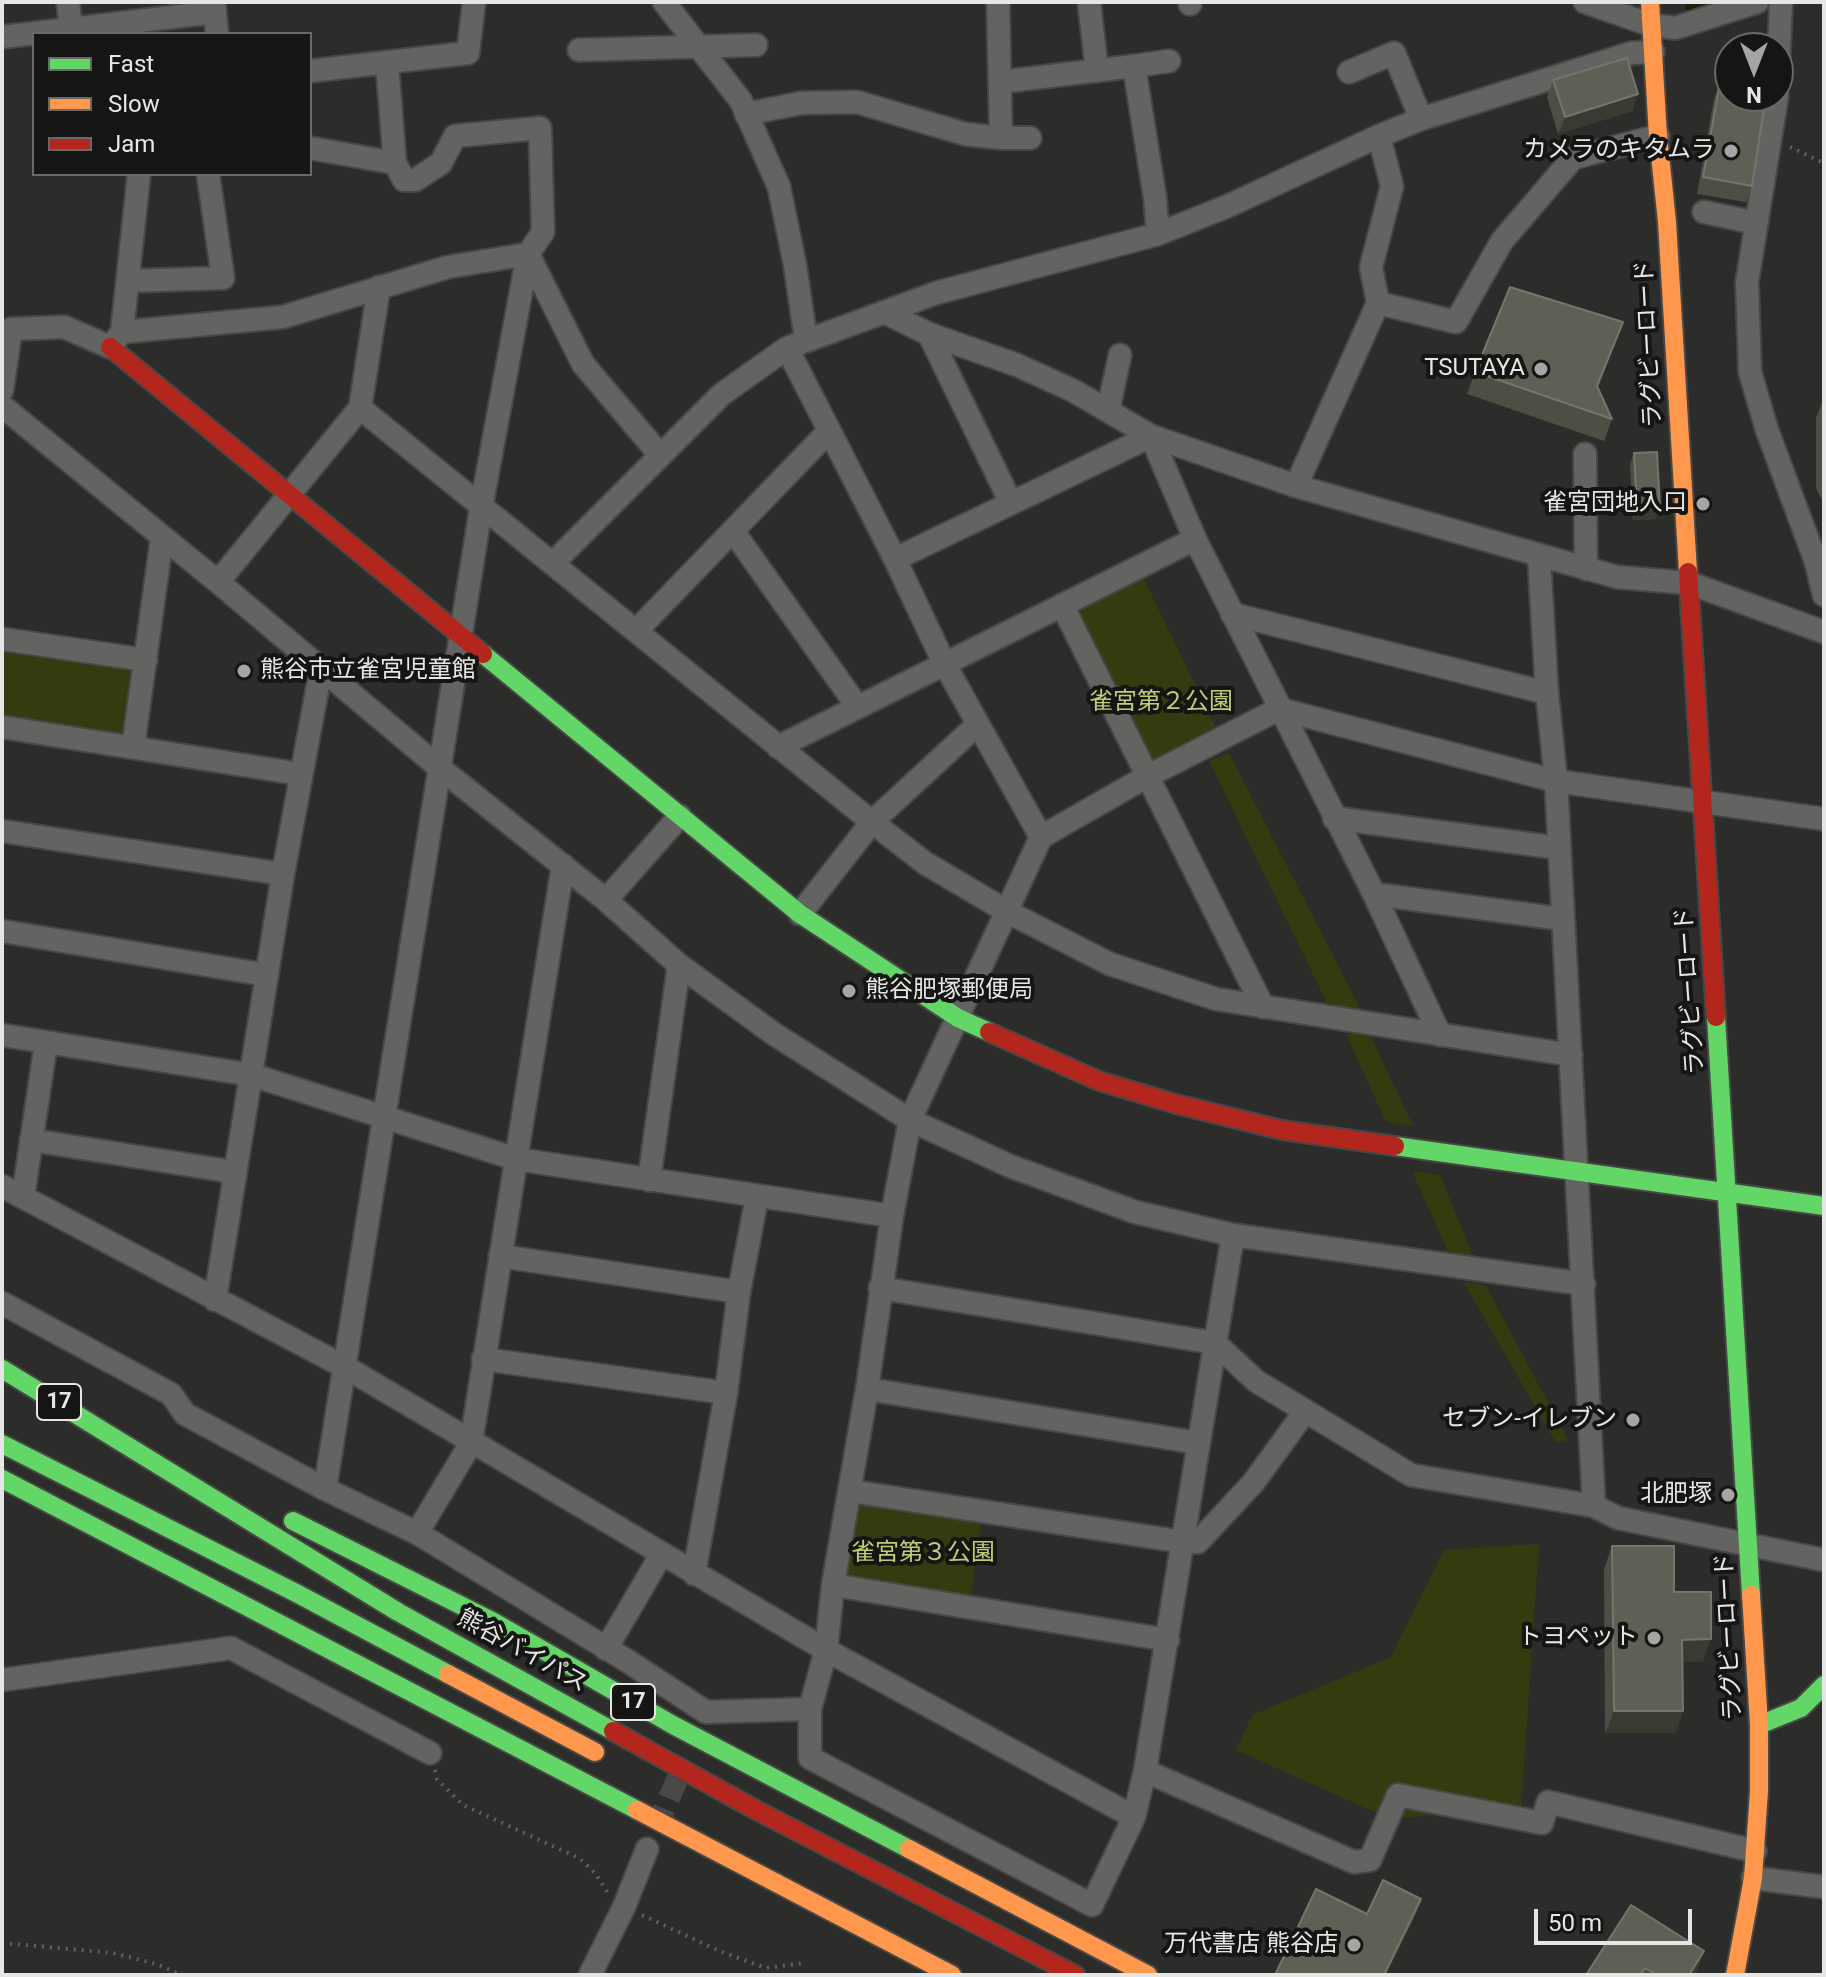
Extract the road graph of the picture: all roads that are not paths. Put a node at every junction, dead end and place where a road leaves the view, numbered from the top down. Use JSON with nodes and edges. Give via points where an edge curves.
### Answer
{"nodes":[{"id":1,"x":68,"y":2,"type":"edge"},
{"id":2,"x":474,"y":2,"type":"edge"},
{"id":3,"x":998,"y":2,"type":"edge"},
{"id":4,"x":1089,"y":2,"type":"edge"},
{"id":5,"x":1585,"y":2,"type":"edge"},
{"id":6,"x":1650,"y":2,"type":"edge"},
{"id":7,"x":1757,"y":2,"type":"edge"},
{"id":8,"x":1781,"y":2,"type":"edge"},
{"id":9,"x":669,"y":3,"type":"edge"},
{"id":10,"x":216,"y":16,"type":"edge"},
{"id":11,"x":1651,"y":25,"type":"junction"},
{"id":12,"x":71,"y":29,"type":"junction"},
{"id":13,"x":45,"y":32,"type":"edge"},
{"id":14,"x":1780,"y":32,"type":"edge"},
{"id":15,"x":32,"y":34,"type":"edge"},
{"id":16,"x":2,"y":37,"type":"edge"},
{"id":17,"x":756,"y":45,"type":"dead end"},
{"id":18,"x":700,"y":48,"type":"junction"},
{"id":19,"x":579,"y":50,"type":"dead end"},
{"id":20,"x":1653,"y":52,"type":"junction"},
{"id":21,"x":1169,"y":61,"type":"dead end"},
{"id":22,"x":387,"y":63,"type":"junction"},
{"id":23,"x":1134,"y":66,"type":"junction"},
{"id":24,"x":312,"y":71,"type":"edge"},
{"id":25,"x":1097,"y":71,"type":"junction"},
{"id":26,"x":1349,"y":72,"type":"dead end"},
{"id":27,"x":1000,"y":82,"type":"junction"},
{"id":28,"x":1775,"y":112,"type":"edge"},
{"id":29,"x":746,"y":114,"type":"junction"},
{"id":30,"x":1421,"y":119,"type":"junction"},
{"id":31,"x":1379,"y":136,"type":"junction"},
{"id":32,"x":1658,"y":136,"type":"junction"},
{"id":33,"x":1001,"y":138,"type":"junction"},
{"id":34,"x":1030,"y":138,"type":"dead end"},
{"id":35,"x":312,"y":148,"type":"edge"},
{"id":36,"x":395,"y":163,"type":"junction"},
{"id":37,"x":139,"y":176,"type":"edge"},
{"id":38,"x":208,"y":176,"type":"edge"},
{"id":39,"x":1704,"y":212,"type":"dead end"},
{"id":40,"x":1756,"y":223,"type":"junction"},
{"id":41,"x":1158,"y":234,"type":"junction"},
{"id":42,"x":528,"y":254,"type":"junction"},
{"id":43,"x":128,"y":281,"type":"junction"},
{"id":44,"x":379,"y":287,"type":"junction"},
{"id":45,"x":1378,"y":303,"type":"junction"},
{"id":46,"x":884,"y":312,"type":"junction"},
{"id":47,"x":7,"y":329,"type":"edge"},
{"id":48,"x":929,"y":334,"type":"junction"},
{"id":49,"x":116,"y":340,"type":"junction"},
{"id":50,"x":797,"y":344,"type":"junction"},
{"id":51,"x":1120,"y":355,"type":"dead end"},
{"id":52,"x":2,"y":390,"type":"edge"},
{"id":53,"x":2,"y":406,"type":"edge"},
{"id":54,"x":360,"y":408,"type":"junction"},
{"id":55,"x":1108,"y":411,"type":"junction"},
{"id":56,"x":829,"y":431,"type":"junction"},
{"id":57,"x":1151,"y":436,"type":"junction"},
{"id":58,"x":1585,"y":454,"type":"dead end"},
{"id":59,"x":660,"y":455,"type":"junction"},
{"id":60,"x":1296,"y":486,"type":"junction"},
{"id":61,"x":289,"y":493,"type":"junction"},
{"id":62,"x":1011,"y":503,"type":"junction"},
{"id":63,"x":481,"y":508,"type":"junction"},
{"id":64,"x":733,"y":531,"type":"junction"},
{"id":65,"x":162,"y":538,"type":"junction"},
{"id":66,"x":1195,"y":539,"type":"junction"},
{"id":67,"x":1539,"y":557,"type":"junction"},
{"id":68,"x":895,"y":559,"type":"junction"},
{"id":69,"x":554,"y":562,"type":"junction"},
{"id":70,"x":1586,"y":569,"type":"junction"},
{"id":71,"x":218,"y":582,"type":"junction"},
{"id":72,"x":1689,"y":583,"type":"junction"},
{"id":73,"x":1824,"y":595,"type":"edge"},
{"id":74,"x":1062,"y":605,"type":"junction"},
{"id":75,"x":1232,"y":614,"type":"junction"},
{"id":76,"x":636,"y":631,"type":"junction"},
{"id":77,"x":1824,"y":632,"type":"edge"},
{"id":78,"x":463,"y":636,"type":"junction"},
{"id":79,"x":2,"y":639,"type":"edge"},
{"id":80,"x":146,"y":660,"type":"junction"},
{"id":81,"x":944,"y":663,"type":"junction"},
{"id":82,"x":321,"y":669,"type":"junction"},
{"id":83,"x":1547,"y":693,"type":"junction"},
{"id":84,"x":857,"y":706,"type":"junction"},
{"id":85,"x":1279,"y":709,"type":"junction"},
{"id":86,"x":977,"y":725,"type":"junction"},
{"id":87,"x":2,"y":727,"type":"edge"},
{"id":88,"x":133,"y":747,"type":"junction"},
{"id":89,"x":778,"y":747,"type":"junction"},
{"id":90,"x":441,"y":769,"type":"junction"},
{"id":91,"x":300,"y":774,"type":"junction"},
{"id":92,"x":1146,"y":777,"type":"junction"},
{"id":93,"x":1556,"y":781,"type":"junction"},
{"id":94,"x":1703,"y":803,"type":"junction"},
{"id":95,"x":680,"y":816,"type":"junction"},
{"id":96,"x":1334,"y":818,"type":"junction"},
{"id":97,"x":1824,"y":819,"type":"edge"},
{"id":98,"x":872,"y":822,"type":"junction"},
{"id":99,"x":2,"y":831,"type":"edge"},
{"id":100,"x":1041,"y":837,"type":"junction"},
{"id":101,"x":1559,"y":848,"type":"junction"},
{"id":102,"x":563,"y":865,"type":"junction"},
{"id":103,"x":283,"y":874,"type":"junction"},
{"id":104,"x":1374,"y":894,"type":"junction"},
{"id":105,"x":606,"y":900,"type":"junction"},
{"id":106,"x":1008,"y":912,"type":"junction"},
{"id":107,"x":800,"y":914,"type":"junction"},
{"id":108,"x":1562,"y":919,"type":"junction"},
{"id":109,"x":2,"y":931,"type":"edge"},
{"id":110,"x":679,"y":965,"type":"junction"},
{"id":111,"x":267,"y":975,"type":"junction"},
{"id":112,"x":1263,"y":1007,"type":"junction"},
{"id":113,"x":958,"y":1018,"type":"junction"},
{"id":114,"x":2,"y":1035,"type":"edge"},
{"id":115,"x":1440,"y":1035,"type":"junction"},
{"id":116,"x":46,"y":1043,"type":"junction"},
{"id":117,"x":1571,"y":1055,"type":"junction"},
{"id":118,"x":252,"y":1075,"type":"junction"},
{"id":119,"x":383,"y":1117,"type":"junction"},
{"id":120,"x":910,"y":1120,"type":"junction"},
{"id":121,"x":31,"y":1140,"type":"junction"},
{"id":122,"x":516,"y":1159,"type":"junction"},
{"id":123,"x":234,"y":1172,"type":"junction"},
{"id":124,"x":1578,"y":1172,"type":"junction"},
{"id":125,"x":649,"y":1180,"type":"junction"},
{"id":126,"x":2,"y":1186,"type":"edge"},
{"id":127,"x":1728,"y":1192,"type":"junction"},
{"id":128,"x":23,"y":1197,"type":"junction"},
{"id":129,"x":757,"y":1197,"type":"junction"},
{"id":130,"x":1824,"y":1206,"type":"edge"},
{"id":131,"x":892,"y":1216,"type":"junction"},
{"id":132,"x":1233,"y":1235,"type":"junction"},
{"id":133,"x":500,"y":1256,"type":"junction"},
{"id":134,"x":1584,"y":1284,"type":"junction"},
{"id":135,"x":880,"y":1288,"type":"junction"},
{"id":136,"x":739,"y":1292,"type":"junction"},
{"id":137,"x":215,"y":1300,"type":"junction"},
{"id":138,"x":2,"y":1303,"type":"edge"},
{"id":139,"x":1215,"y":1343,"type":"junction"},
{"id":140,"x":483,"y":1359,"type":"junction"},
{"id":141,"x":345,"y":1367,"type":"junction"},
{"id":142,"x":2,"y":1369,"type":"edge"},
{"id":143,"x":867,"y":1389,"type":"junction"},
{"id":144,"x":726,"y":1393,"type":"junction"},
{"id":145,"x":1304,"y":1413,"type":"junction"},
{"id":146,"x":115,"y":1436,"type":"junction"},
{"id":147,"x":471,"y":1443,"type":"junction"},
{"id":148,"x":1198,"y":1443,"type":"junction"},
{"id":149,"x":2,"y":1444,"type":"edge"},
{"id":150,"x":2,"y":1479,"type":"edge"},
{"id":151,"x":325,"y":1489,"type":"junction"},
{"id":152,"x":850,"y":1491,"type":"junction"},
{"id":153,"x":1594,"y":1506,"type":"junction"},
{"id":154,"x":417,"y":1533,"type":"junction"},
{"id":155,"x":1184,"y":1542,"type":"junction"},
{"id":156,"x":1749,"y":1543,"type":"junction"},
{"id":157,"x":661,"y":1555,"type":"junction"},
{"id":158,"x":1824,"y":1560,"type":"edge"},
{"id":159,"x":694,"y":1574,"type":"junction"},
{"id":160,"x":833,"y":1585,"type":"junction"},
{"id":161,"x":1168,"y":1640,"type":"junction"},
{"id":162,"x":606,"y":1649,"type":"junction"},
{"id":163,"x":826,"y":1650,"type":"junction"},
{"id":164,"x":2,"y":1680,"type":"edge"},
{"id":165,"x":1824,"y":1685,"type":"edge"},
{"id":166,"x":810,"y":1709,"type":"junction"},
{"id":167,"x":1759,"y":1725,"type":"junction"},
{"id":168,"x":430,"y":1753,"type":"road end"},
{"id":169,"x":607,"y":1759,"type":"dead end"},
{"id":170,"x":1145,"y":1771,"type":"junction"},
{"id":171,"x":1134,"y":1817,"type":"junction"},
{"id":172,"x":647,"y":1849,"type":"tunnel mouth"},
{"id":173,"x":1755,"y":1851,"type":"junction"},
{"id":174,"x":1753,"y":1878,"type":"junction"},
{"id":175,"x":1824,"y":1887,"type":"edge"},
{"id":176,"x":590,"y":1975,"type":"edge"},
{"id":177,"x":952,"y":1975,"type":"edge"},
{"id":178,"x":1075,"y":1975,"type":"edge"},
{"id":179,"x":1148,"y":1975,"type":"edge"},
{"id":180,"x":1735,"y":1975,"type":"edge"}],
"edges":[{"from":1,"to":12,"type":"street"},
{"from":2,"to":22,"type":"street","via":[[468,53]]},
{"from":3,"to":27,"type":"street"},
{"from":4,"to":25,"type":"street"},
{"from":5,"to":11,"type":"street"},
{"from":6,"to":11,"type":"main road","name":"ラグビーロード"},
{"from":7,"to":11,"type":"street","via":[[1675,28]]},
{"from":8,"to":14,"type":"street"},
{"from":9,"to":18,"type":"street"},
{"from":10,"to":12,"type":"street"},
{"from":11,"to":20,"type":"main road","name":"ラグビーロード"},
{"from":12,"to":13,"type":"street"},
{"from":15,"to":16,"type":"street"},
{"from":17,"to":18,"type":"street"},
{"from":18,"to":19,"type":"street"},
{"from":18,"to":29,"type":"street"},
{"from":20,"to":30,"type":"street","via":[[1632,53]]},
{"from":20,"to":32,"type":"main road","name":"ラグビーロード"},
{"from":21,"to":23,"type":"street"},
{"from":22,"to":24,"type":"street"},
{"from":22,"to":36,"type":"street"},
{"from":23,"to":25,"type":"street"},
{"from":23,"to":41,"type":"street"},
{"from":25,"to":27,"type":"street"},
{"from":26,"to":30,"type":"street","via":[[1394,53]]},
{"from":27,"to":33,"type":"street"},
{"from":28,"to":40,"type":"street"},
{"from":29,"to":33,"type":"street","via":[[801,103],[857,102],[965,134]]},
{"from":29,"to":50,"type":"street","via":[[779,187],[795,265]]},
{"from":30,"to":31,"type":"street"},
{"from":31,"to":41,"type":"street"},
{"from":31,"to":45,"type":"street","via":[[1392,186],[1371,267]]},
{"from":32,"to":45,"type":"street","via":[[1573,158],[1502,241],[1456,322]]},
{"from":32,"to":72,"type":"main road","name":"ラグビーロード"},
{"from":33,"to":34,"type":"street"},
{"from":35,"to":36,"type":"street"},
{"from":36,"to":42,"type":"street","via":[[404,180],[415,180],[441,163],[455,136],[540,128],[543,232]]},
{"from":37,"to":43,"type":"street"},
{"from":38,"to":43,"type":"street","via":[[223,278]]},
{"from":39,"to":40,"type":"street"},
{"from":40,"to":73,"type":"street","via":[[1747,282],[1750,372]]},
{"from":41,"to":46,"type":"street","via":[[936,293]]},
{"from":42,"to":44,"type":"street","via":[[448,267]]},
{"from":42,"to":59,"type":"street","via":[[583,364]]},
{"from":42,"to":63,"type":"street"},
{"from":43,"to":49,"type":"street"},
{"from":44,"to":49,"type":"street","via":[[283,317]]},
{"from":44,"to":54,"type":"street"},
{"from":45,"to":60,"type":"street"},
{"from":46,"to":48,"type":"street"},
{"from":46,"to":50,"type":"street"},
{"from":47,"to":49,"type":"street","via":[[64,327]]},
{"from":47,"to":52,"type":"street"},
{"from":48,"to":55,"type":"street","via":[[1017,365]]},
{"from":48,"to":62,"type":"street"},
{"from":49,"to":61,"type":"main road"},
{"from":50,"to":56,"type":"street"},
{"from":50,"to":59,"type":"street","via":[[722,394]]},
{"from":51,"to":55,"type":"street"},
{"from":53,"to":65,"type":"street"},
{"from":54,"to":61,"type":"street"},
{"from":54,"to":63,"type":"street"},
{"from":55,"to":57,"type":"street"},
{"from":56,"to":64,"type":"street"},
{"from":56,"to":68,"type":"street"},
{"from":57,"to":60,"type":"street"},
{"from":57,"to":62,"type":"street"},
{"from":57,"to":66,"type":"street"},
{"from":58,"to":70,"type":"street"},
{"from":59,"to":69,"type":"street"},
{"from":60,"to":67,"type":"street"},
{"from":61,"to":71,"type":"street"},
{"from":61,"to":78,"type":"main road"},
{"from":62,"to":68,"type":"street"},
{"from":63,"to":69,"type":"street"},
{"from":63,"to":78,"type":"street"},
{"from":64,"to":76,"type":"street"},
{"from":64,"to":84,"type":"street"},
{"from":65,"to":71,"type":"street"},
{"from":65,"to":80,"type":"street"},
{"from":66,"to":74,"type":"street"},
{"from":66,"to":75,"type":"street"},
{"from":67,"to":70,"type":"street"},
{"from":67,"to":83,"type":"street"},
{"from":68,"to":81,"type":"street"},
{"from":69,"to":76,"type":"street"},
{"from":70,"to":72,"type":"street"},
{"from":71,"to":82,"type":"street"},
{"from":72,"to":77,"type":"street"},
{"from":72,"to":94,"type":"main road","name":"ラグビーロード"},
{"from":74,"to":81,"type":"street"},
{"from":74,"to":92,"type":"street"},
{"from":75,"to":83,"type":"street"},
{"from":75,"to":85,"type":"street"},
{"from":76,"to":89,"type":"street"},
{"from":78,"to":90,"type":"street"},
{"from":78,"to":95,"type":"main road"},
{"from":79,"to":80,"type":"street"},
{"from":80,"to":88,"type":"street"},
{"from":81,"to":84,"type":"street"},
{"from":81,"to":86,"type":"street"},
{"from":82,"to":90,"type":"street"},
{"from":82,"to":91,"type":"street"},
{"from":83,"to":93,"type":"street"},
{"from":84,"to":89,"type":"street"},
{"from":85,"to":92,"type":"street"},
{"from":85,"to":93,"type":"street"},
{"from":85,"to":96,"type":"street"},
{"from":86,"to":98,"type":"street"},
{"from":86,"to":100,"type":"street"},
{"from":87,"to":88,"type":"street"},
{"from":88,"to":91,"type":"street"},
{"from":89,"to":98,"type":"street"},
{"from":90,"to":102,"type":"street"},
{"from":90,"to":119,"type":"street"},
{"from":91,"to":103,"type":"street"},
{"from":92,"to":100,"type":"street"},
{"from":92,"to":112,"type":"street"},
{"from":93,"to":94,"type":"street"},
{"from":93,"to":101,"type":"street"},
{"from":94,"to":97,"type":"street"},
{"from":94,"to":127,"type":"main road","name":"ラグビーロード"},
{"from":95,"to":105,"type":"street"},
{"from":95,"to":107,"type":"main road"},
{"from":96,"to":101,"type":"street"},
{"from":96,"to":104,"type":"street"},
{"from":98,"to":106,"type":"street","via":[[925,863]]},
{"from":98,"to":107,"type":"street"},
{"from":99,"to":103,"type":"street"},
{"from":100,"to":106,"type":"street"},
{"from":101,"to":108,"type":"street"},
{"from":102,"to":105,"type":"street"},
{"from":102,"to":122,"type":"street"},
{"from":103,"to":111,"type":"street"},
{"from":104,"to":108,"type":"street"},
{"from":104,"to":115,"type":"street"},
{"from":105,"to":110,"type":"street"},
{"from":106,"to":112,"type":"street","via":[[1110,964],[1216,999]]},
{"from":106,"to":113,"type":"street"},
{"from":107,"to":113,"type":"main road"},
{"from":108,"to":117,"type":"street"},
{"from":109,"to":111,"type":"street"},
{"from":110,"to":120,"type":"street","via":[[774,1034]]},
{"from":110,"to":125,"type":"street"},
{"from":111,"to":118,"type":"street"},
{"from":112,"to":115,"type":"street"},
{"from":113,"to":120,"type":"street"},
{"from":113,"to":124,"type":"main road","via":[[1099,1081],[1176,1104],[1282,1130]]},
{"from":114,"to":116,"type":"street"},
{"from":115,"to":117,"type":"street"},
{"from":116,"to":118,"type":"street"},
{"from":116,"to":121,"type":"street"},
{"from":117,"to":124,"type":"street"},
{"from":118,"to":119,"type":"street"},
{"from":118,"to":123,"type":"street"},
{"from":119,"to":122,"type":"street"},
{"from":119,"to":141,"type":"street"},
{"from":120,"to":131,"type":"street"},
{"from":120,"to":132,"type":"street","via":[[1010,1166],[1135,1212]]},
{"from":121,"to":123,"type":"street"},
{"from":121,"to":128,"type":"street"},
{"from":122,"to":125,"type":"street"},
{"from":122,"to":133,"type":"street"},
{"from":123,"to":137,"type":"street"},
{"from":124,"to":127,"type":"main road"},
{"from":124,"to":134,"type":"street"},
{"from":125,"to":129,"type":"street"},
{"from":126,"to":128,"type":"street"},
{"from":127,"to":130,"type":"main road"},
{"from":127,"to":156,"type":"main road","name":"ラグビーロード"},
{"from":128,"to":137,"type":"street"},
{"from":129,"to":131,"type":"street"},
{"from":129,"to":136,"type":"street"},
{"from":131,"to":135,"type":"street"},
{"from":132,"to":134,"type":"street"},
{"from":132,"to":139,"type":"street"},
{"from":133,"to":136,"type":"street"},
{"from":133,"to":140,"type":"street"},
{"from":134,"to":153,"type":"street"},
{"from":135,"to":139,"type":"street"},
{"from":135,"to":143,"type":"street"},
{"from":136,"to":144,"type":"street"},
{"from":137,"to":141,"type":"street"},
{"from":138,"to":151,"type":"street","via":[[171,1394],[185,1414]]},
{"from":139,"to":145,"type":"street","via":[[1256,1381]]},
{"from":139,"to":148,"type":"street"},
{"from":140,"to":144,"type":"street"},
{"from":140,"to":147,"type":"street"},
{"from":141,"to":147,"type":"street"},
{"from":141,"to":151,"type":"street"},
{"from":142,"to":146,"type":"main road","name":"熊谷バイパス","number":"17"},
{"from":143,"to":148,"type":"street"},
{"from":143,"to":152,"type":"street"},
{"from":144,"to":159,"type":"street"},
{"from":145,"to":153,"type":"street","via":[[1411,1475]]},
{"from":145,"to":155,"type":"street","via":[[1253,1483],[1198,1542]]},
{"from":146,"to":178,"type":"main road","name":"熊谷バイパス","number":"17","via":[[398,1612],[756,1810]]},
{"from":146,"to":179,"type":"main road","number":"17","via":[[494,1622],[673,1725]]},
{"from":147,"to":154,"type":"street"},
{"from":147,"to":157,"type":"street"},
{"from":148,"to":155,"type":"street"},
{"from":149,"to":169,"type":"main road","number":"17"},
{"from":150,"to":177,"type":"main road"},
{"from":151,"to":154,"type":"street"},
{"from":152,"to":155,"type":"street"},
{"from":152,"to":160,"type":"street"},
{"from":153,"to":156,"type":"street","via":[[1618,1518]]},
{"from":154,"to":162,"type":"street"},
{"from":155,"to":161,"type":"street"},
{"from":156,"to":158,"type":"street"},
{"from":156,"to":167,"type":"main road","name":"ラグビーロード"},
{"from":157,"to":159,"type":"street"},
{"from":157,"to":162,"type":"street"},
{"from":159,"to":163,"type":"street"},
{"from":160,"to":161,"type":"street"},
{"from":160,"to":163,"type":"street"},
{"from":161,"to":170,"type":"street"},
{"from":162,"to":166,"type":"street","via":[[706,1712]]},
{"from":163,"to":166,"type":"street"},
{"from":163,"to":171,"type":"street"},
{"from":164,"to":168,"type":"street","via":[[231,1648]]},
{"from":165,"to":167,"type":"main road","via":[[1801,1708]]},
{"from":166,"to":171,"type":"street","via":[[810,1758],[1092,1905]]},
{"from":167,"to":173,"type":"main road","name":"ラグビーロード"},
{"from":170,"to":171,"type":"street"},
{"from":170,"to":173,"type":"street","via":[[1354,1862],[1370,1860],[1398,1795],[1542,1823],[1548,1802]]},
{"from":172,"to":176,"type":"street"},
{"from":173,"to":174,"type":"main road","name":"ラグビーロード"},
{"from":174,"to":175,"type":"street"},
{"from":174,"to":180,"type":"main road","name":"ラグビーロード"}]}
